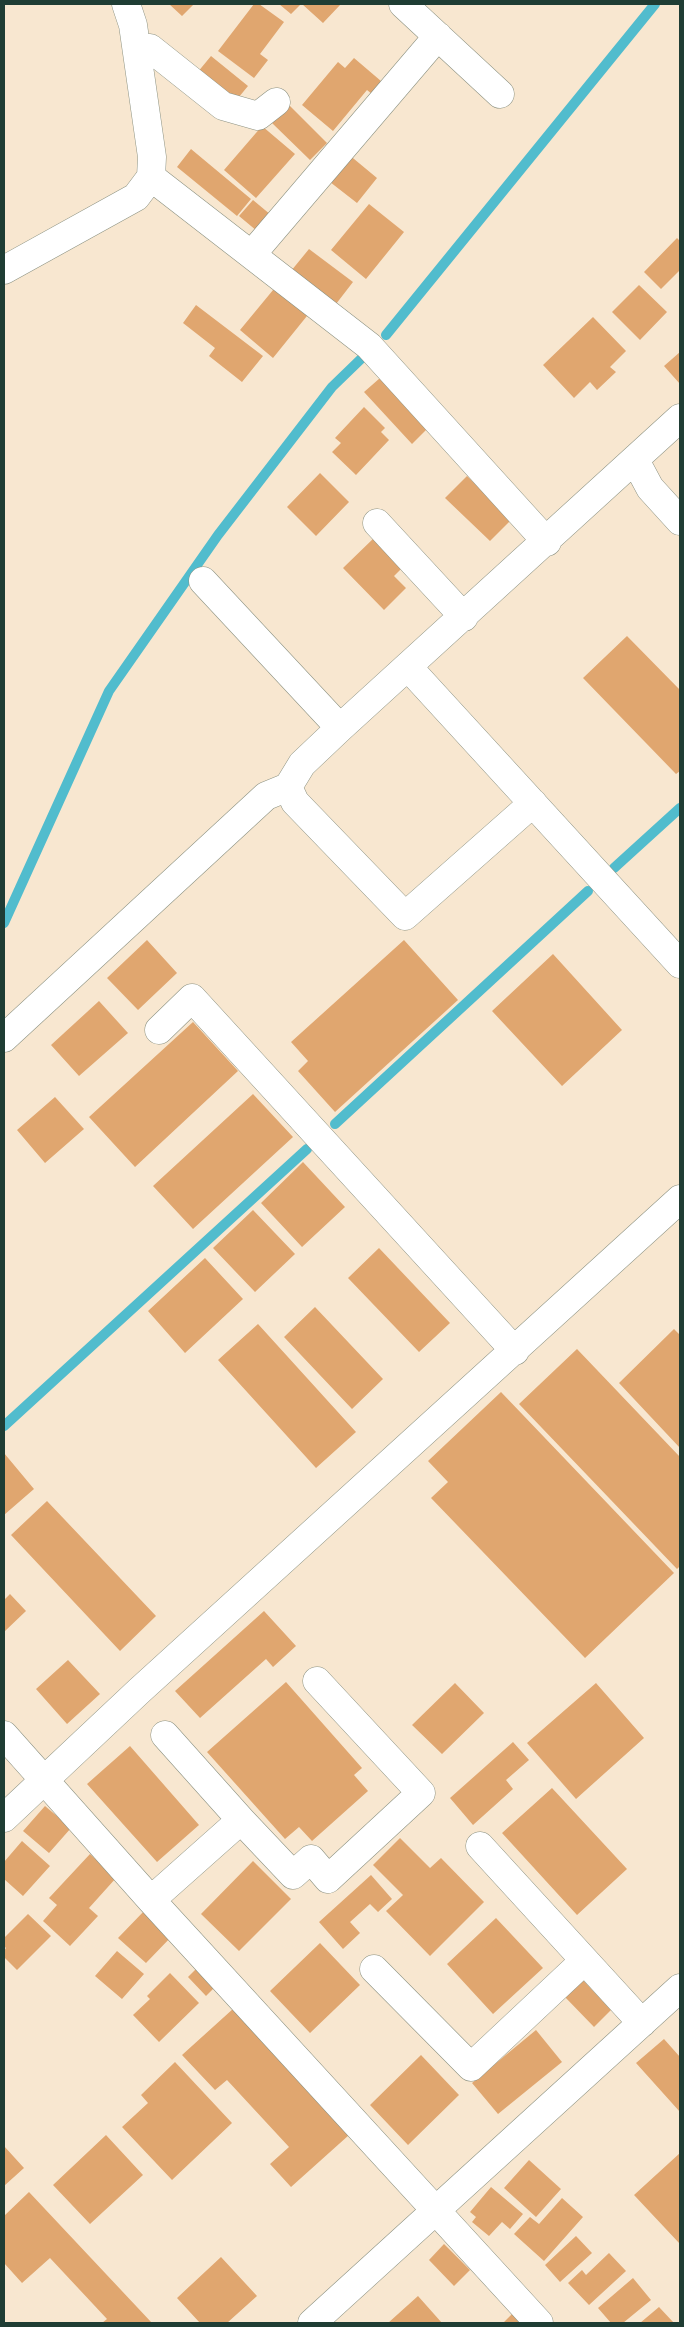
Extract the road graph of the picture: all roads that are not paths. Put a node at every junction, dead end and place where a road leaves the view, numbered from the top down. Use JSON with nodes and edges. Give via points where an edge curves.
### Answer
{"nodes":[{"id":1,"x":126,"y":4,"type":"edge"},
{"id":2,"x":403,"y":4,"type":"edge"},
{"id":3,"x":438,"y":36,"type":"junction"},
{"id":4,"x":137,"y":49,"type":"junction"},
{"id":5,"x":500,"y":94,"type":"dead end"},
{"id":6,"x":276,"y":102,"type":"dead end"},
{"id":7,"x":151,"y":177,"type":"junction"},
{"id":8,"x":252,"y":254,"type":"junction"},
{"id":9,"x":4,"y":270,"type":"edge"},
{"id":10,"x":680,"y":418,"type":"edge"},
{"id":11,"x":635,"y":460,"type":"junction"},
{"id":12,"x":680,"y":522,"type":"edge"},
{"id":13,"x":377,"y":523,"type":"dead end"},
{"id":14,"x":547,"y":542,"type":"junction"},
{"id":15,"x":203,"y":581,"type":"dead end"},
{"id":16,"x":464,"y":617,"type":"junction"},
{"id":17,"x":408,"y":667,"type":"junction"},
{"id":18,"x":340,"y":728,"type":"junction"},
{"id":19,"x":288,"y":787,"type":"junction"},
{"id":20,"x":533,"y":803,"type":"junction"},
{"id":21,"x":680,"y":964,"type":"edge"},
{"id":22,"x":159,"y":1030,"type":"dead end"},
{"id":23,"x":4,"y":1038,"type":"edge"},
{"id":24,"x":680,"y":1199,"type":"edge"},
{"id":25,"x":515,"y":1351,"type":"junction"},
{"id":26,"x":317,"y":1681,"type":"dead end"},
{"id":27,"x":4,"y":1735,"type":"edge"},
{"id":28,"x":165,"y":1736,"type":"dead end"},
{"id":29,"x":45,"y":1780,"type":"junction"},
{"id":30,"x":4,"y":1818,"type":"edge"},
{"id":31,"x":241,"y":1820,"type":"junction"},
{"id":32,"x":480,"y":1846,"type":"dead end"},
{"id":33,"x":151,"y":1900,"type":"junction"},
{"id":34,"x":584,"y":1961,"type":"junction"},
{"id":35,"x":374,"y":1969,"type":"dead end"},
{"id":36,"x":680,"y":1988,"type":"edge"},
{"id":37,"x":642,"y":2023,"type":"junction"},
{"id":38,"x":436,"y":2210,"type":"junction"},
{"id":39,"x":312,"y":2323,"type":"edge"},
{"id":40,"x":539,"y":2323,"type":"edge"}],
"edges":[{"from":1,"to":4,"type":"street"},
{"from":2,"to":3,"type":"street"},
{"from":3,"to":5,"type":"street"},
{"from":3,"to":8,"type":"street"},
{"from":4,"to":6,"type":"street","via":[[150,48],[223,106],[258,116]]},
{"from":4,"to":7,"type":"street","via":[[152,157]]},
{"from":7,"to":8,"type":"street"},
{"from":7,"to":9,"type":"street","via":[[136,197]]},
{"from":8,"to":14,"type":"street","via":[[369,346]]},
{"from":10,"to":11,"type":"street"},
{"from":11,"to":12,"type":"street","via":[[650,488]]},
{"from":11,"to":14,"type":"street"},
{"from":13,"to":16,"type":"street"},
{"from":14,"to":16,"type":"street"},
{"from":15,"to":18,"type":"street"},
{"from":16,"to":17,"type":"street"},
{"from":17,"to":18,"type":"street"},
{"from":17,"to":20,"type":"street"},
{"from":18,"to":19,"type":"street","via":[[302,764]]},
{"from":19,"to":20,"type":"street","via":[[295,802],[405,916]]},
{"from":19,"to":23,"type":"street","via":[[266,796]]},
{"from":20,"to":21,"type":"street"},
{"from":22,"to":25,"type":"street","via":[[192,998]]},
{"from":24,"to":25,"type":"street"},
{"from":25,"to":29,"type":"street"},
{"from":26,"to":31,"type":"street","via":[[420,1793],[328,1879],[310,1859],[293,1875]]},
{"from":27,"to":29,"type":"street"},
{"from":28,"to":31,"type":"street"},
{"from":29,"to":30,"type":"street"},
{"from":29,"to":33,"type":"street"},
{"from":31,"to":33,"type":"street"},
{"from":32,"to":34,"type":"street"},
{"from":33,"to":38,"type":"street"},
{"from":34,"to":35,"type":"street","via":[[471,2068]]},
{"from":34,"to":37,"type":"street"},
{"from":36,"to":37,"type":"street"},
{"from":37,"to":38,"type":"street"},
{"from":38,"to":39,"type":"street"},
{"from":38,"to":40,"type":"street"}]}
